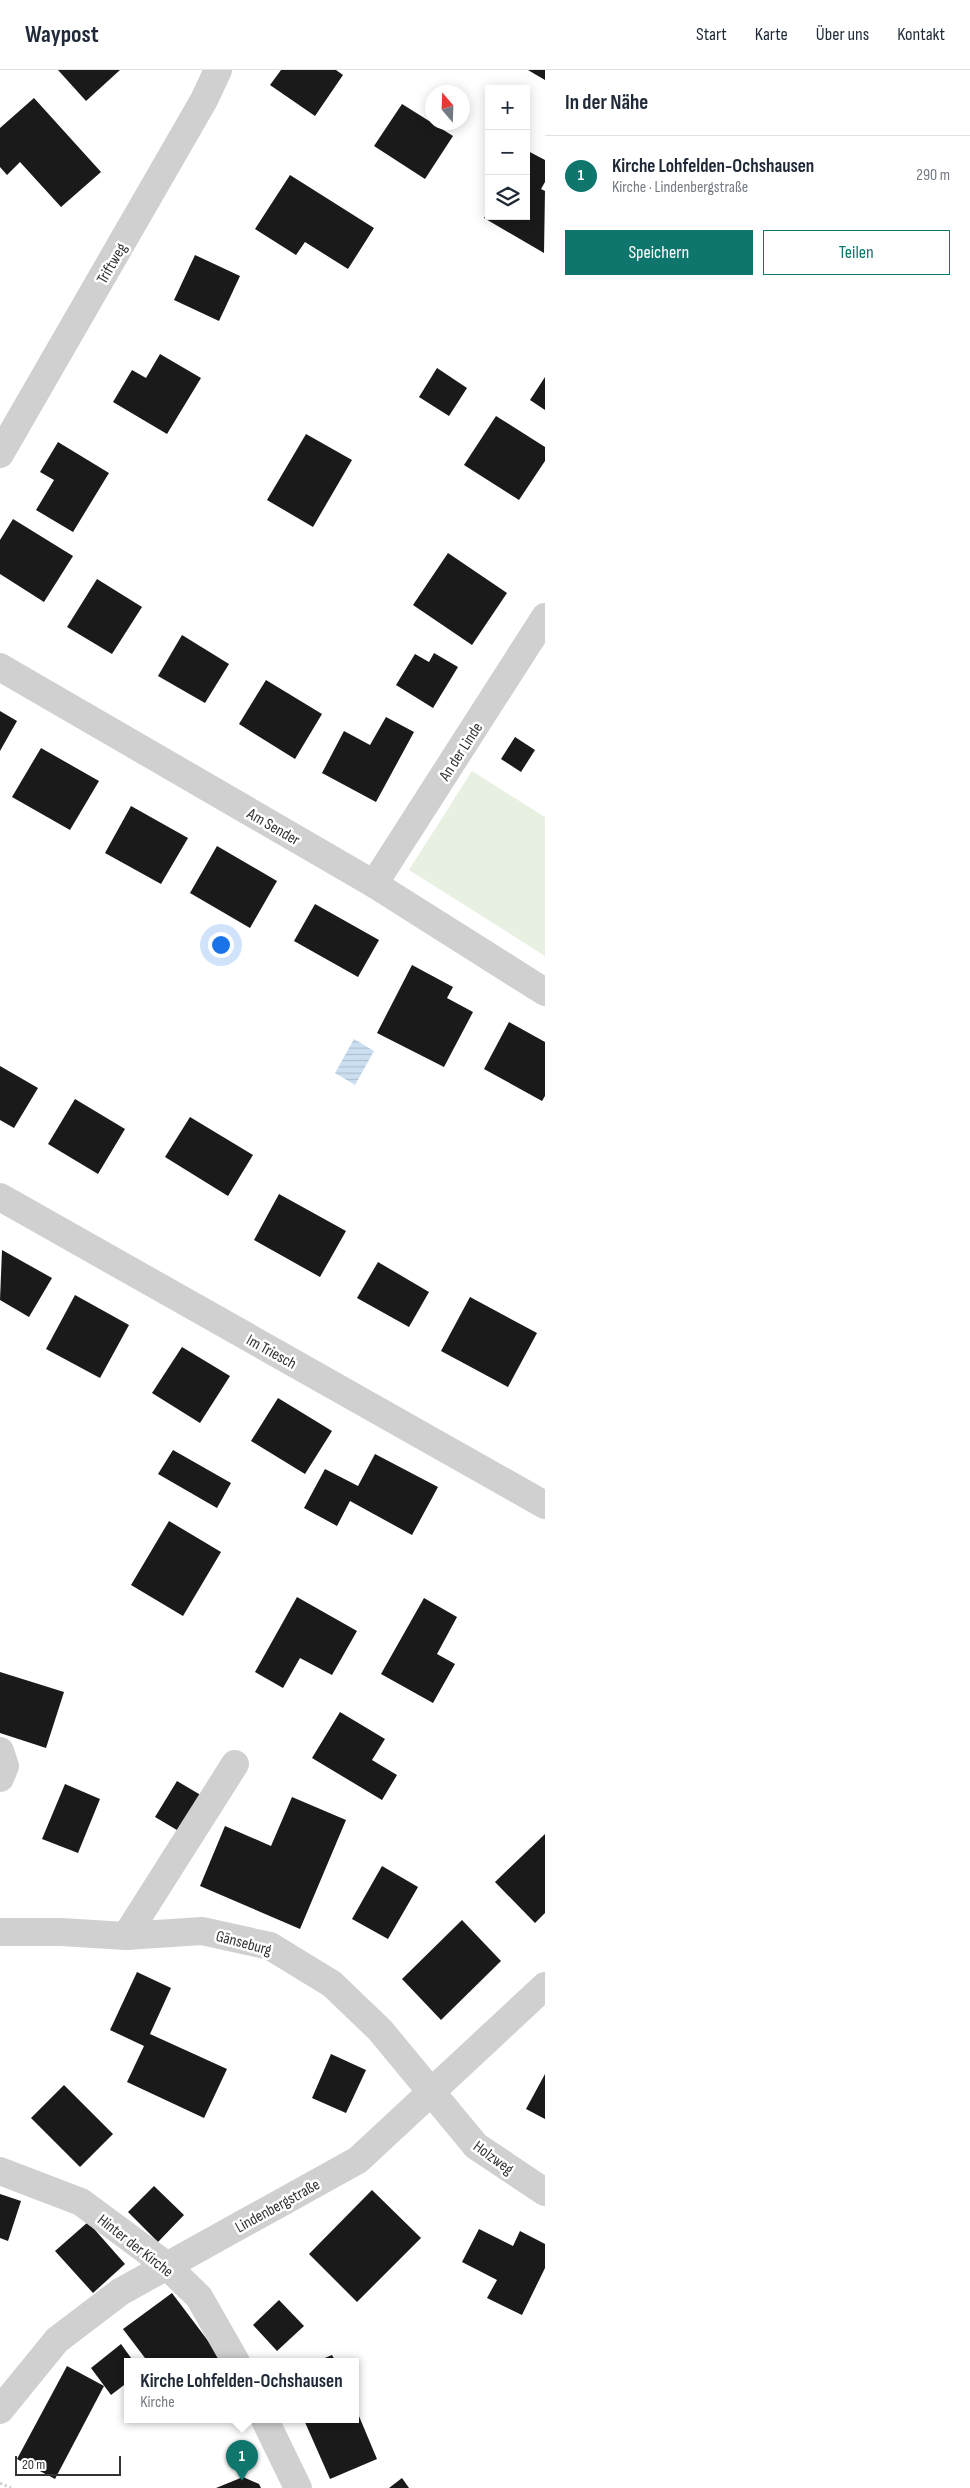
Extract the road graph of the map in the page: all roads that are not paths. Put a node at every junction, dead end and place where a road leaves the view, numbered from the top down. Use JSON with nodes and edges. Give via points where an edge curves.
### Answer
{"nodes":[{"id":1,"x":218,"y":70,"type":"edge"},
{"id":2,"x":0,"y":454,"type":"edge"},
{"id":3,"x":545,"y":617,"type":"edge"},
{"id":4,"x":0,"y":667,"type":"edge"},
{"id":5,"x":374,"y":884,"type":"junction"},
{"id":6,"x":545,"y":992,"type":"edge"},
{"id":7,"x":0,"y":1198,"type":"edge"},
{"id":8,"x":545,"y":1505,"type":"edge"},
{"id":9,"x":0,"y":1751,"type":"edge"},
{"id":10,"x":235,"y":1764,"type":"dead end"},
{"id":11,"x":0,"y":1778,"type":"edge"},
{"id":12,"x":0,"y":1932,"type":"edge"},
{"id":13,"x":126,"y":1936,"type":"junction"},
{"id":14,"x":545,"y":1986,"type":"edge"},
{"id":15,"x":430,"y":2093,"type":"junction"},
{"id":16,"x":0,"y":2171,"type":"edge"},
{"id":17,"x":545,"y":2192,"type":"edge"},
{"id":18,"x":166,"y":2265,"type":"junction"},
{"id":19,"x":234,"y":2358,"type":"edge"},
{"id":20,"x":0,"y":2410,"type":"edge"},
{"id":21,"x":266,"y":2423,"type":"edge"},
{"id":22,"x":298,"y":2488,"type":"edge"}],
"edges":[{"from":1,"to":2,"type":"street","name":"Triftweg","via":[[204,100]]},
{"from":3,"to":5,"type":"street","name":"An der Linde"},
{"from":4,"to":5,"type":"street","name":"Am Sender"},
{"from":5,"to":6,"type":"street","name":"Am Sender"},
{"from":7,"to":8,"type":"street","name":"Im Triesch"},
{"from":9,"to":11,"type":"street","via":[[5,1766]]},
{"from":10,"to":13,"type":"street"},
{"from":12,"to":13,"type":"street","name":"Gänseburg"},
{"from":13,"to":15,"type":"street","name":"Gänseburg","via":[[202,1931],[270,1946],[332,1984],[380,2030]]},
{"from":14,"to":15,"type":"street","name":"Lindenbergstraße"},
{"from":15,"to":17,"type":"street","name":"Holzweg","via":[[476,2146]]},
{"from":15,"to":18,"type":"street","name":"Lindenbergstraße","via":[[358,2160]]},
{"from":16,"to":18,"type":"street","name":"Hinter der Kirche","via":[[81,2202]]},
{"from":18,"to":19,"type":"street","name":"Hinter der Kirche","via":[[199,2297]]},
{"from":18,"to":20,"type":"street","name":"Lindenbergstraße","via":[[120,2292],[58,2340]]},
{"from":21,"to":22,"type":"street"}]}
